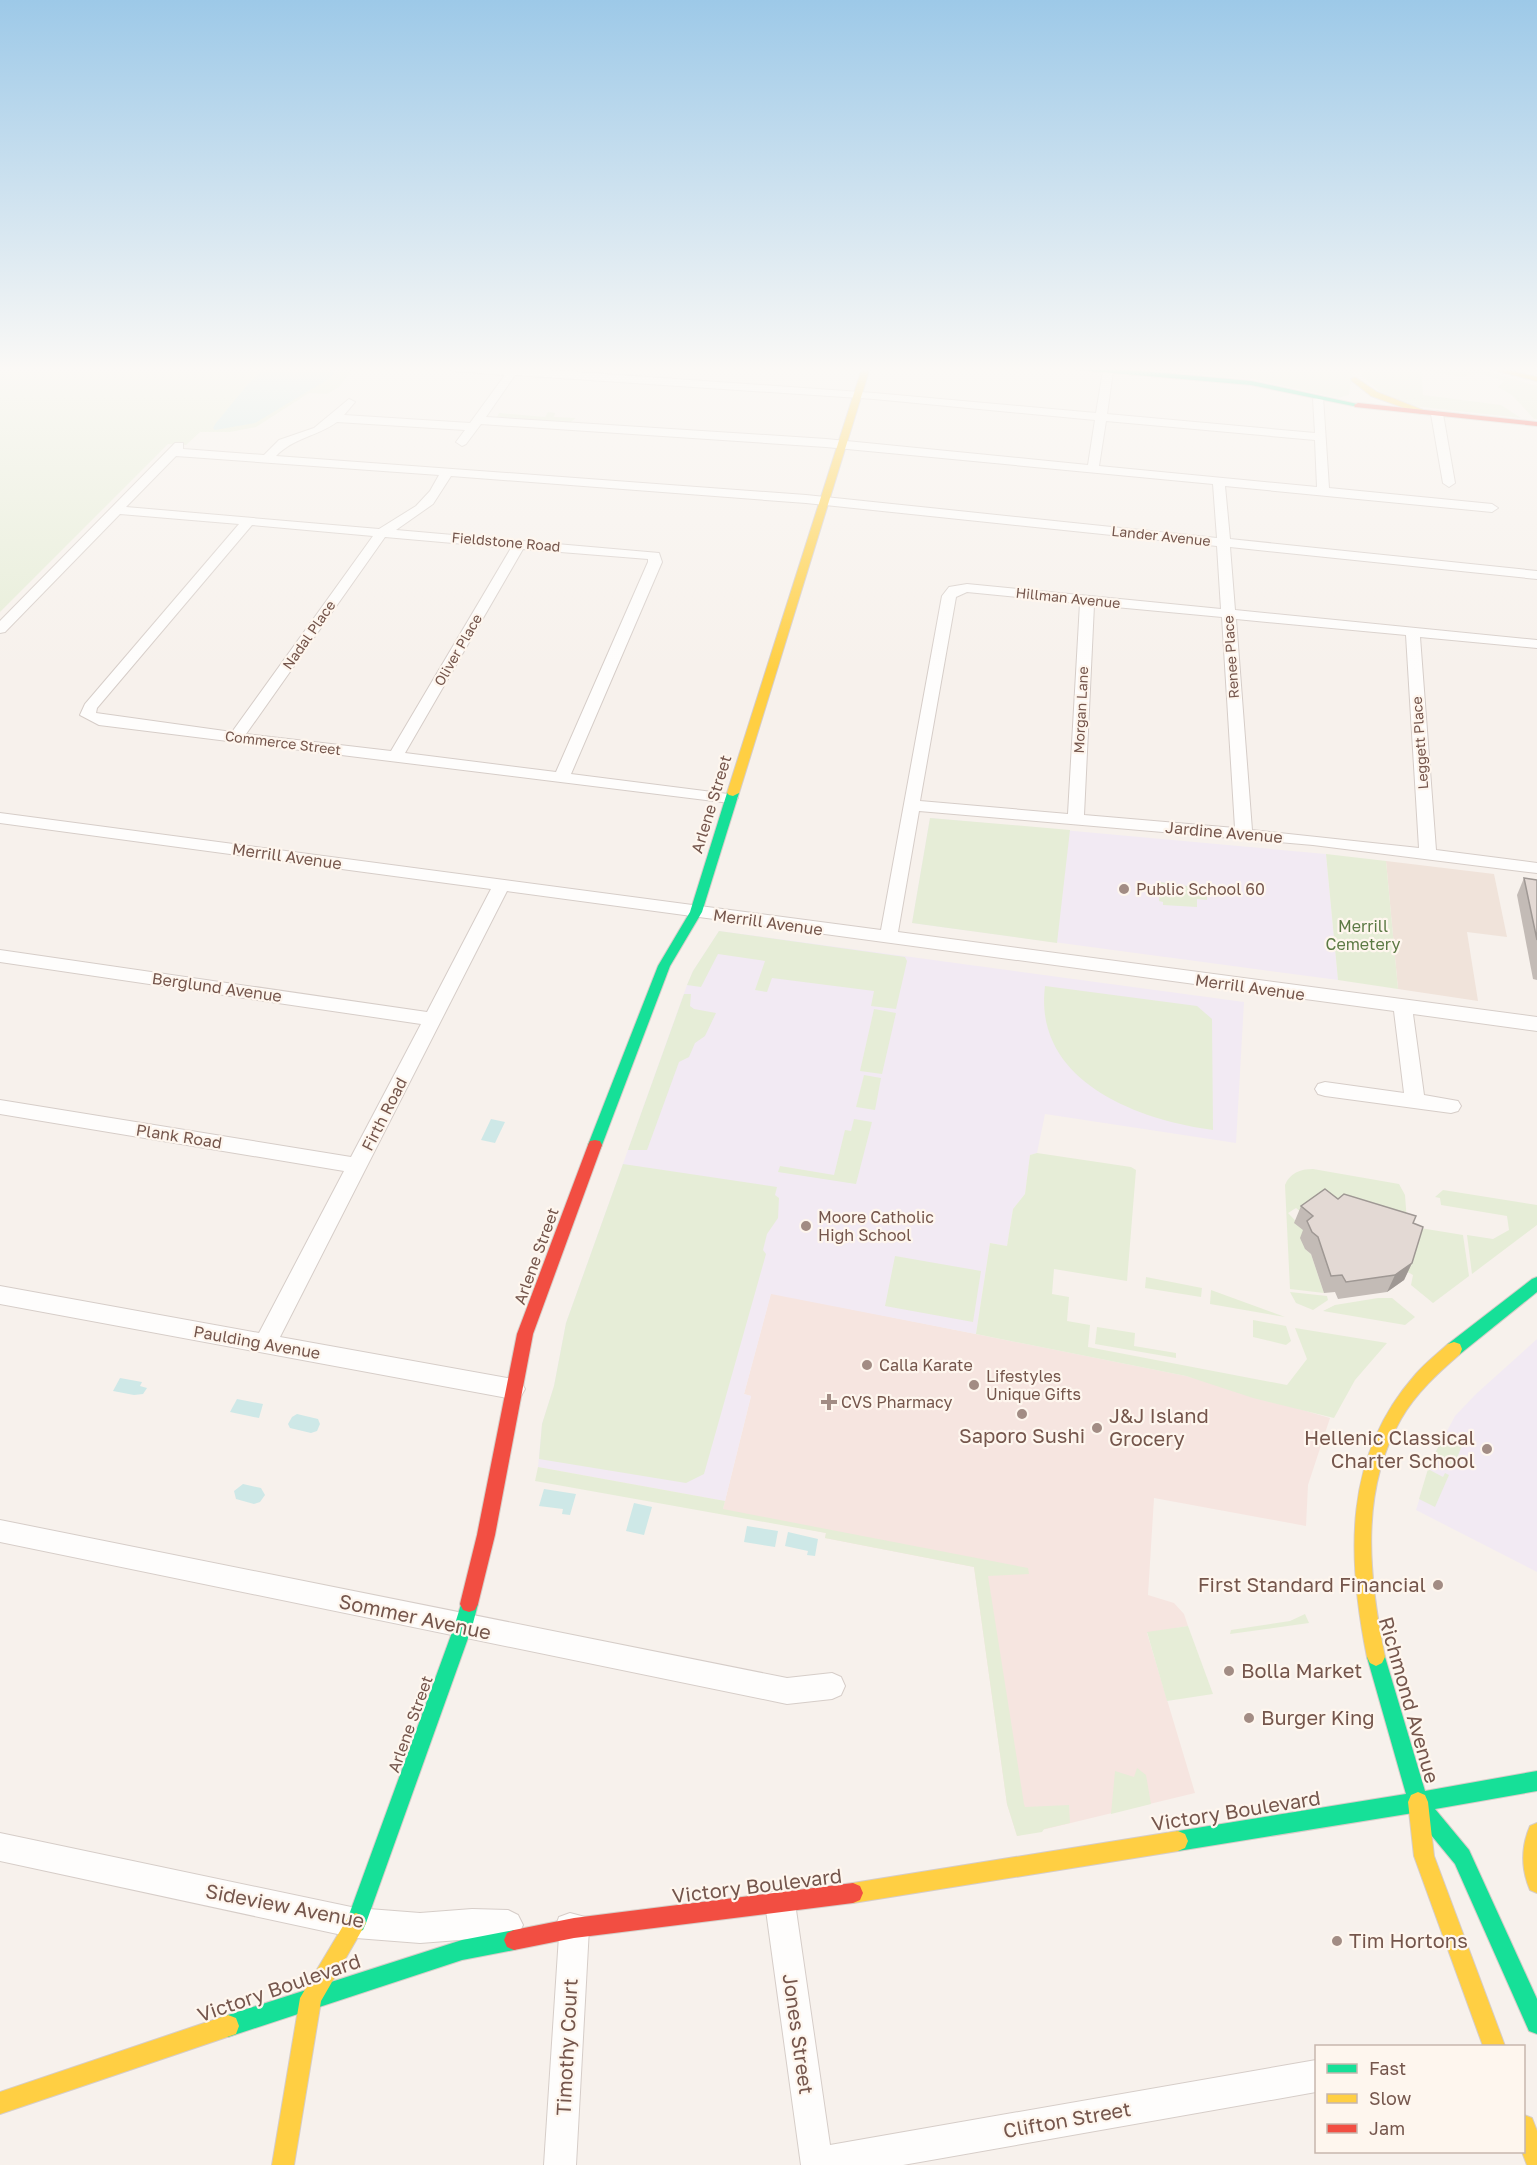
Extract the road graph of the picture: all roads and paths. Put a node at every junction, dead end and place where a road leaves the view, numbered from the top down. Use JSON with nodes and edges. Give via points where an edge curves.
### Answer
{"nodes":[{"id":1,"x":158,"y":469,"type":"edge"},
{"id":2,"x":395,"y":469,"type":"edge"},
{"id":3,"x":833,"y":469,"type":"edge"},
{"id":4,"x":1093,"y":469,"type":"edge"},
{"id":5,"x":1321,"y":469,"type":"edge"},
{"id":6,"x":1445,"y":469,"type":"edge"},
{"id":7,"x":446,"y":473,"type":"junction"},
{"id":8,"x":1219,"y":481,"type":"junction"},
{"id":9,"x":1449,"y":483,"type":"dead end"},
{"id":10,"x":1323,"y":491,"type":"junction"},
{"id":11,"x":823,"y":501,"type":"junction"},
{"id":12,"x":1492,"y":508,"type":"dead end"},
{"id":13,"x":118,"y":510,"type":"junction"},
{"id":14,"x":249,"y":521,"type":"junction"},
{"id":15,"x":382,"y":532,"type":"junction"},
{"id":16,"x":1224,"y":542,"type":"junction"},
{"id":17,"x":520,"y":543,"type":"junction"},
{"id":18,"x":1537,"y":575,"type":"edge"},
{"id":19,"x":1087,"y":600,"type":"junction"},
{"id":20,"x":1228,"y":614,"type":"junction"},
{"id":21,"x":0,"y":629,"type":"edge"},
{"id":22,"x":1413,"y":632,"type":"junction"},
{"id":23,"x":1537,"y":644,"type":"edge"},
{"id":24,"x":236,"y":737,"type":"junction"},
{"id":25,"x":395,"y":757,"type":"junction"},
{"id":26,"x":561,"y":777,"type":"junction"},
{"id":27,"x":730,"y":798,"type":"junction"},
{"id":28,"x":911,"y":805,"type":"junction"},
{"id":29,"x":0,"y":818,"type":"edge"},
{"id":30,"x":1076,"y":819,"type":"junction"},
{"id":31,"x":1244,"y":833,"type":"junction"},
{"id":32,"x":1428,"y":855,"type":"junction"},
{"id":33,"x":1537,"y":868,"type":"edge"},
{"id":34,"x":502,"y":885,"type":"junction"},
{"id":35,"x":696,"y":912,"type":"junction"},
{"id":36,"x":888,"y":938,"type":"junction"},
{"id":37,"x":0,"y":956,"type":"edge"},
{"id":38,"x":1403,"y":1007,"type":"junction"},
{"id":39,"x":434,"y":1019,"type":"junction"},
{"id":40,"x":1537,"y":1024,"type":"edge"},
{"id":41,"x":1325,"y":1089,"type":"dead end"},
{"id":42,"x":1415,"y":1101,"type":"junction"},
{"id":43,"x":1451,"y":1106,"type":"dead end"},
{"id":44,"x":0,"y":1107,"type":"edge"},
{"id":45,"x":357,"y":1166,"type":"junction"},
{"id":46,"x":1537,"y":1283,"type":"edge"},
{"id":47,"x":0,"y":1295,"type":"edge"},
{"id":48,"x":265,"y":1344,"type":"junction"},
{"id":49,"x":513,"y":1389,"type":"junction"},
{"id":50,"x":0,"y":1531,"type":"edge"},
{"id":51,"x":463,"y":1627,"type":"junction"},
{"id":52,"x":832,"y":1686,"type":"dead end"},
{"id":53,"x":1537,"y":1781,"type":"edge"},
{"id":54,"x":1418,"y":1802,"type":"junction"},
{"id":55,"x":1537,"y":1833,"type":"edge"},
{"id":56,"x":0,"y":1846,"type":"edge"},
{"id":57,"x":1537,"y":1883,"type":"edge"},
{"id":58,"x":780,"y":1903,"type":"junction"},
{"id":59,"x":356,"y":1923,"type":"junction"},
{"id":60,"x":574,"y":1928,"type":"junction"},
{"id":61,"x":311,"y":1998,"type":"junction"},
{"id":62,"x":1537,"y":2023,"type":"edge"},
{"id":63,"x":1494,"y":2045,"type":"edge"},
{"id":64,"x":1315,"y":2076,"type":"edge"},
{"id":65,"x":0,"y":2103,"type":"edge"},
{"id":66,"x":1525,"y":2129,"type":"edge"},
{"id":67,"x":1537,"y":2162,"type":"edge"},
{"id":68,"x":283,"y":2165,"type":"edge"},
{"id":69,"x":560,"y":2165,"type":"edge"},
{"id":70,"x":817,"y":2165,"type":"edge"}],
"edges":[{"from":1,"to":13,"type":"street","name":"Lander Avenue"},
{"from":2,"to":7,"type":"street","name":"Lander Avenue"},
{"from":3,"to":11,"type":"main road","name":"Arlene Street"},
{"from":4,"to":8,"type":"street"},
{"from":5,"to":10,"type":"street"},
{"from":6,"to":9,"type":"street"},
{"from":7,"to":11,"type":"street","name":"Lander Avenue"},
{"from":7,"to":15,"type":"street","via":[[436,493],[422,508]]},
{"from":8,"to":10,"type":"street"},
{"from":8,"to":16,"type":"street","name":"Renee Place"},
{"from":10,"to":12,"type":"street"},
{"from":11,"to":16,"type":"street","name":"Lander Avenue"},
{"from":11,"to":27,"type":"main road","name":"Arlene Street"},
{"from":13,"to":14,"type":"street","name":"Fieldstone Road"},
{"from":13,"to":21,"type":"street"},
{"from":14,"to":15,"type":"street","name":"Fieldstone Road"},
{"from":14,"to":24,"type":"street","name":"Commerce Street","via":[[88,711],[88,715],[99,720]]},
{"from":15,"to":17,"type":"street","name":"Fieldstone Road"},
{"from":15,"to":24,"type":"street","name":"Nadal Place"},
{"from":16,"to":18,"type":"street","name":"Lander Avenue"},
{"from":16,"to":20,"type":"street","name":"Renee Place"},
{"from":17,"to":25,"type":"street","name":"Oliver Place"},
{"from":17,"to":26,"type":"street","name":"Fieldstone Road","via":[[644,553],[656,559]]},
{"from":19,"to":20,"type":"street","name":"Hillman Avenue"},
{"from":19,"to":28,"type":"street","name":"Hillman Avenue","via":[[967,588],[950,592]]},
{"from":19,"to":30,"type":"street","name":"Morgan Lane"},
{"from":20,"to":22,"type":"street","name":"Hillman Avenue"},
{"from":20,"to":31,"type":"street","name":"Renee Place"},
{"from":22,"to":23,"type":"street","name":"Hillman Avenue"},
{"from":22,"to":32,"type":"street","name":"Leggett Place"},
{"from":24,"to":25,"type":"street","name":"Commerce Street"},
{"from":25,"to":26,"type":"street","name":"Commerce Street"},
{"from":26,"to":27,"type":"street","name":"Commerce Street"},
{"from":27,"to":35,"type":"main road","name":"Arlene Street"},
{"from":28,"to":30,"type":"street","name":"Jardine Avenue"},
{"from":28,"to":36,"type":"street","name":"Hillman Avenue"},
{"from":29,"to":34,"type":"street","name":"Merrill Avenue"},
{"from":30,"to":31,"type":"street","name":"Jardine Avenue"},
{"from":31,"to":32,"type":"street","name":"Jardine Avenue"},
{"from":32,"to":33,"type":"street","name":"Jardine Avenue"},
{"from":34,"to":35,"type":"street","name":"Merrill Avenue"},
{"from":34,"to":39,"type":"street","name":"Firth Road"},
{"from":35,"to":36,"type":"street","name":"Merrill Avenue"},
{"from":35,"to":49,"type":"main road","name":"Arlene Street","via":[[664,966],[626,1061],[525,1334]]},
{"from":36,"to":38,"type":"street","name":"Merrill Avenue"},
{"from":37,"to":39,"type":"street","name":"Berglund Avenue"},
{"from":38,"to":40,"type":"street","name":"Merrill Avenue"},
{"from":38,"to":42,"type":"street"},
{"from":39,"to":45,"type":"street","name":"Firth Road"},
{"from":41,"to":42,"type":"street"},
{"from":42,"to":43,"type":"street"},
{"from":44,"to":45,"type":"street","name":"Plank Road"},
{"from":45,"to":48,"type":"street","name":"Firth Road"},
{"from":46,"to":54,"type":"main road","name":"Richmond Avenue","via":[[1427,1370],[1405,1396],[1373,1460],[1364,1496],[1359,1563],[1365,1620]]},
{"from":47,"to":48,"type":"street","name":"Paulding Avenue"},
{"from":48,"to":49,"type":"street","name":"Paulding Avenue"},
{"from":49,"to":51,"type":"main road","name":"Arlene Street","via":[[486,1535]]},
{"from":50,"to":51,"type":"street","name":"Sommer Avenue"},
{"from":51,"to":52,"type":"street","name":"Sommer Avenue","via":[[787,1691]]},
{"from":51,"to":59,"type":"main road","name":"Arlene Street"},
{"from":53,"to":54,"type":"main road","name":"Victory Boulevard"},
{"from":54,"to":58,"type":"main road","name":"Victory Boulevard"},
{"from":54,"to":62,"type":"main road","name":"Richmond Avenue","via":[[1462,1857]]},
{"from":54,"to":63,"type":"main road","name":"Richmond Avenue","via":[[1425,1856]]},
{"from":55,"to":57,"type":"main road","via":[[1532,1849]]},
{"from":56,"to":59,"type":"street","name":"Sideview Avenue"},
{"from":58,"to":60,"type":"main road","name":"Victory Boulevard"},
{"from":58,"to":70,"type":"street","name":"Jones Street"},
{"from":59,"to":60,"type":"street","name":"Sideview Avenue","via":[[420,1928],[472,1924]]},
{"from":59,"to":61,"type":"main road","name":"Arlene Street"},
{"from":60,"to":61,"type":"main road","name":"Victory Boulevard","via":[[462,1950]]},
{"from":60,"to":69,"type":"street","name":"Timothy Court"},
{"from":61,"to":65,"type":"main road","name":"Victory Boulevard"},
{"from":61,"to":68,"type":"main road","name":"Arlene Street"},
{"from":64,"to":70,"type":"street","name":"Clifton Street"},
{"from":66,"to":67,"type":"main road"}]}
